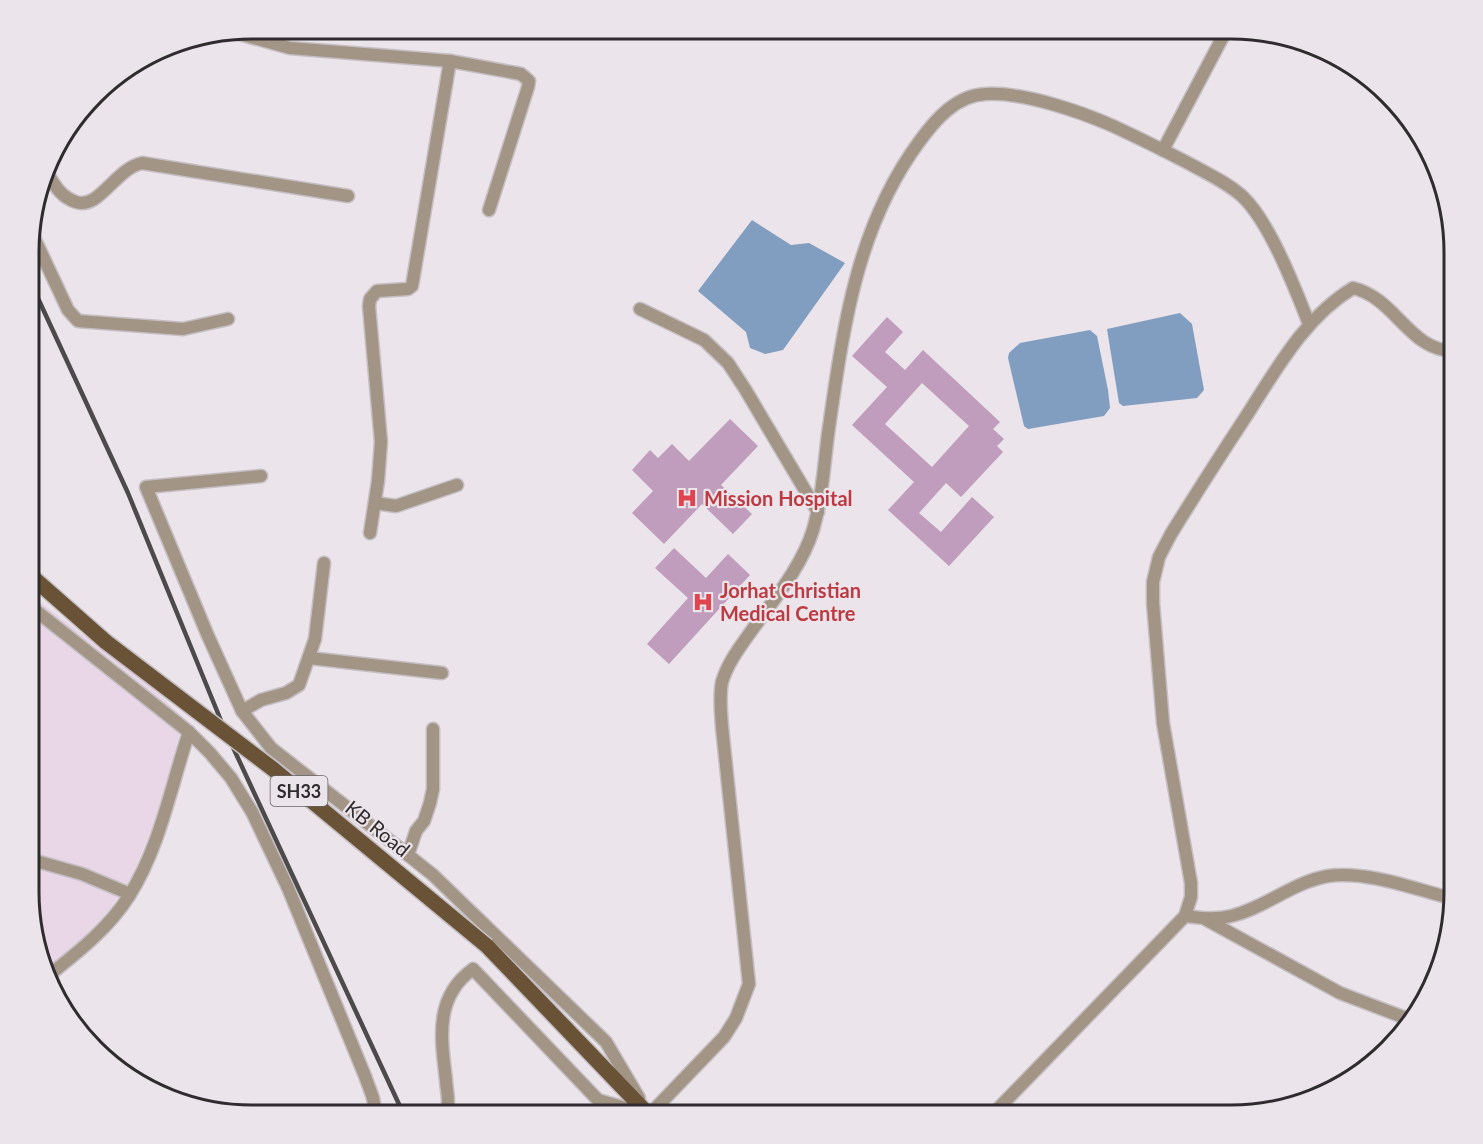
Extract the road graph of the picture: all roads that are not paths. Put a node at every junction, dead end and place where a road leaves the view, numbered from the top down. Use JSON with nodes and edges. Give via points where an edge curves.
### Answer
{"nodes":[{"id":1,"x":257,"y":39,"type":"edge"},
{"id":2,"x":1222,"y":39,"type":"edge"},
{"id":3,"x":450,"y":61,"type":"junction"},
{"id":4,"x":1163,"y":150,"type":"junction"},
{"id":5,"x":51,"y":180,"type":"edge"},
{"id":6,"x":348,"y":196,"type":"dead end"},
{"id":7,"x":489,"y":210,"type":"dead end"},
{"id":8,"x":39,"y":248,"type":"edge"},
{"id":9,"x":640,"y":309,"type":"dead end"},
{"id":10,"x":228,"y":319,"type":"dead end"},
{"id":11,"x":1309,"y":324,"type":"junction"},
{"id":12,"x":1444,"y":350,"type":"edge"},
{"id":13,"x":261,"y":476,"type":"dead end"},
{"id":14,"x":457,"y":485,"type":"dead end"},
{"id":15,"x":375,"y":503,"type":"junction"},
{"id":16,"x":818,"y":512,"type":"junction"},
{"id":17,"x":370,"y":532,"type":"dead end"},
{"id":18,"x":324,"y":563,"type":"dead end"},
{"id":19,"x":39,"y":583,"type":"edge"},
{"id":20,"x":39,"y":613,"type":"edge"},
{"id":21,"x":309,"y":658,"type":"junction"},
{"id":22,"x":442,"y":673,"type":"dead end"},
{"id":23,"x":242,"y":711,"type":"junction"},
{"id":24,"x":433,"y":729,"type":"dead end"},
{"id":25,"x":189,"y":732,"type":"junction"},
{"id":26,"x":408,"y":855,"type":"junction"},
{"id":27,"x":39,"y":862,"type":"edge"},
{"id":28,"x":130,"y":894,"type":"junction"},
{"id":29,"x":1444,"y":897,"type":"edge"},
{"id":30,"x":1185,"y":916,"type":"junction"},
{"id":31,"x":1204,"y":918,"type":"junction"},
{"id":32,"x":54,"y":971,"type":"edge"},
{"id":33,"x":1403,"y":1017,"type":"edge"},
{"id":34,"x":374,"y":1105,"type":"edge"},
{"id":35,"x":447,"y":1105,"type":"edge"},
{"id":36,"x":615,"y":1105,"type":"edge"},
{"id":37,"x":639,"y":1105,"type":"edge"},
{"id":38,"x":643,"y":1105,"type":"edge"},
{"id":39,"x":659,"y":1105,"type":"edge"},
{"id":40,"x":1002,"y":1105,"type":"edge"}],
"edges":[{"from":1,"to":3,"type":"street","via":[[290,48]]},
{"from":2,"to":4,"type":"street"},
{"from":3,"to":7,"type":"street","via":[[521,74],[529,81]]},
{"from":3,"to":15,"type":"street","via":[[412,286],[408,290],[376,291],[370,299],[381,442]]},
{"from":4,"to":11,"type":"street","via":[[1222,181],[1245,199],[1282,261]]},
{"from":4,"to":16,"type":"street","via":[[1100,121],[1023,98],[985,94],[965,99],[933,124],[888,192],[859,264],[843,331]]},
{"from":5,"to":6,"type":"street","via":[[65,197],[83,204],[93,202],[124,171],[142,163]]},
{"from":8,"to":10,"type":"street","via":[[68,310],[78,321],[183,328]]},
{"from":9,"to":16,"type":"street","via":[[704,340],[728,363]]},
{"from":11,"to":12,"type":"street","via":[[1353,288],[1376,297],[1422,341]]},
{"from":11,"to":30,"type":"street","via":[[1171,534],[1159,557],[1153,582],[1162,712],[1191,883]]},
{"from":13,"to":23,"type":"street","via":[[146,487]]},
{"from":14,"to":15,"type":"street","via":[[396,506]]},
{"from":15,"to":17,"type":"street"},
{"from":16,"to":39,"type":"street","via":[[808,545],[796,566],[730,661],[720,697],[749,984],[724,1037]]},
{"from":18,"to":21,"type":"street"},
{"from":19,"to":37,"type":"main road","name":"KB Road","number":"SH33","bridge":true,"via":[[106,642],[273,769],[459,921]]},
{"from":20,"to":25,"type":"street"},
{"from":21,"to":22,"type":"street"},
{"from":21,"to":23,"type":"street","via":[[295,690],[261,700]]},
{"from":23,"to":26,"type":"street","via":[[271,748]]},
{"from":24,"to":26,"type":"street","via":[[433,789]]},
{"from":25,"to":28,"type":"street","via":[[151,849]]},
{"from":25,"to":34,"type":"street","via":[[210,753],[252,812],[284,879]]},
{"from":26,"to":38,"type":"street","via":[[606,1042]]},
{"from":27,"to":28,"type":"street"},
{"from":28,"to":32,"type":"street","via":[[99,932]]},
{"from":29,"to":31,"type":"street","via":[[1360,876],[1329,876],[1233,916]]},
{"from":30,"to":31,"type":"street"},
{"from":30,"to":40,"type":"street"},
{"from":31,"to":33,"type":"street","via":[[1340,993]]},
{"from":35,"to":36,"type":"street","via":[[441,1040],[446,1007],[459,979],[473,969],[598,1100]]}]}
